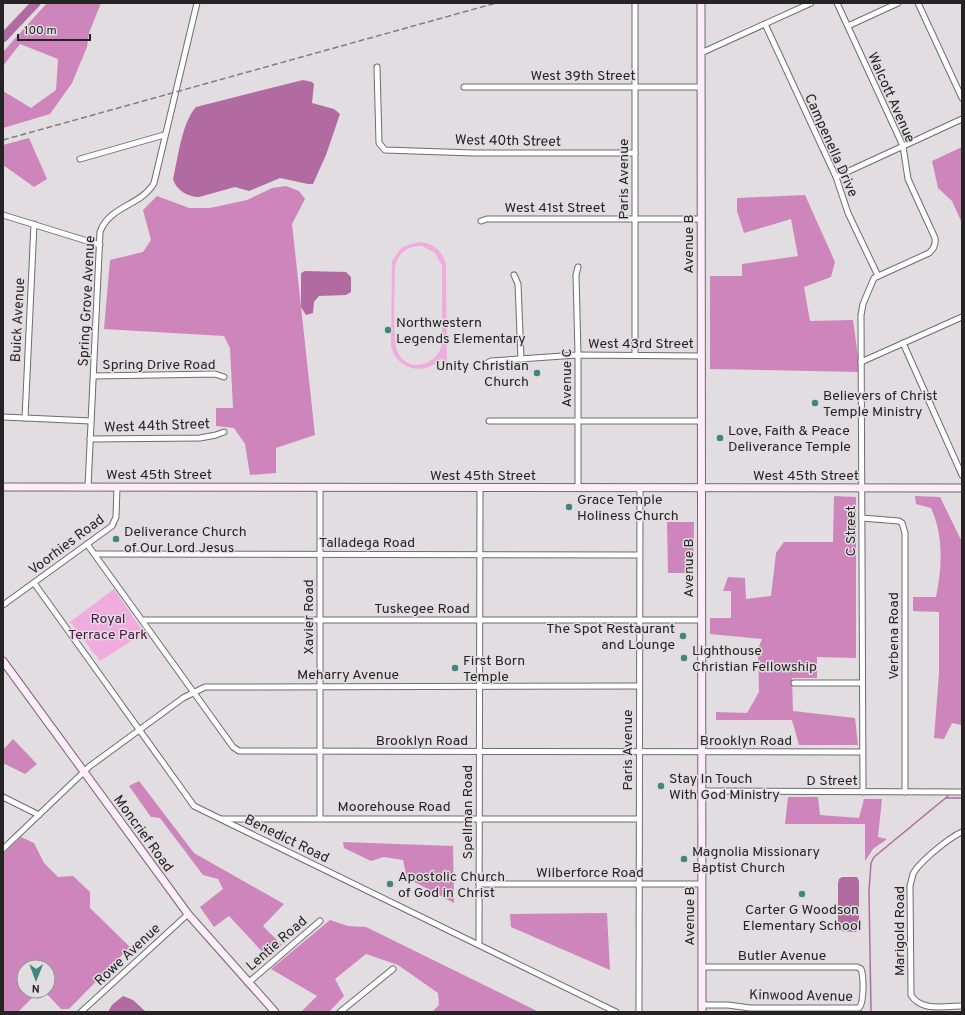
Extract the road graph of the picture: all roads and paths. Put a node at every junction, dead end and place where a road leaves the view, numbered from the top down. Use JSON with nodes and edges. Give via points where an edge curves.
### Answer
{"nodes":[{"id":1,"x":197,"y":3,"type":"edge"},
{"id":2,"x":635,"y":3,"type":"edge"},
{"id":3,"x":701,"y":3,"type":"edge"},
{"id":4,"x":811,"y":3,"type":"edge"},
{"id":5,"x":837,"y":3,"type":"edge"},
{"id":6,"x":898,"y":3,"type":"edge"},
{"id":7,"x":918,"y":3,"type":"edge"},
{"id":8,"x":765,"y":24,"type":"junction"},
{"id":9,"x":848,"y":26,"type":"junction"},
{"id":10,"x":701,"y":53,"type":"junction"},
{"id":11,"x":377,"y":67,"type":"dead end"},
{"id":12,"x":464,"y":87,"type":"dead end"},
{"id":13,"x":635,"y":87,"type":"junction"},
{"id":14,"x":701,"y":87,"type":"junction"},
{"id":15,"x":962,"y":98,"type":"edge"},
{"id":16,"x":962,"y":119,"type":"edge"},
{"id":17,"x":164,"y":135,"type":"junction"},
{"id":18,"x":903,"y":146,"type":"junction"},
{"id":19,"x":635,"y":153,"type":"junction"},
{"id":20,"x":80,"y":159,"type":"dead end"},
{"id":21,"x":836,"y":177,"type":"junction"},
{"id":22,"x":3,"y":215,"type":"edge"},
{"id":23,"x":635,"y":219,"type":"junction"},
{"id":24,"x":701,"y":219,"type":"junction"},
{"id":25,"x":481,"y":221,"type":"dead end"},
{"id":26,"x":34,"y":224,"type":"junction"},
{"id":27,"x":100,"y":245,"type":"junction"},
{"id":28,"x":578,"y":267,"type":"dead end"},
{"id":29,"x":514,"y":275,"type":"dead end"},
{"id":30,"x":878,"y":276,"type":"junction"},
{"id":31,"x":962,"y":318,"type":"edge"},
{"id":32,"x":903,"y":343,"type":"junction"},
{"id":33,"x":578,"y":355,"type":"junction"},
{"id":34,"x":635,"y":355,"type":"junction"},
{"id":35,"x":701,"y":356,"type":"junction"},
{"id":36,"x":521,"y":359,"type":"junction"},
{"id":37,"x":862,"y":362,"type":"junction"},
{"id":38,"x":486,"y":364,"type":"dead end"},
{"id":39,"x":94,"y":376,"type":"junction"},
{"id":40,"x":224,"y":377,"type":"dead end"},
{"id":41,"x":3,"y":417,"type":"edge"},
{"id":42,"x":24,"y":418,"type":"junction"},
{"id":43,"x":91,"y":421,"type":"junction"},
{"id":44,"x":489,"y":421,"type":"dead end"},
{"id":45,"x":701,"y":421,"type":"junction"},
{"id":46,"x":578,"y":422,"type":"junction"},
{"id":47,"x":224,"y":432,"type":"dead end"},
{"id":48,"x":90,"y":439,"type":"junction"},
{"id":49,"x":962,"y":475,"type":"edge"},
{"id":50,"x":3,"y":487,"type":"edge"},
{"id":51,"x":88,"y":487,"type":"junction"},
{"id":52,"x":117,"y":487,"type":"junction"},
{"id":53,"x":320,"y":487,"type":"junction"},
{"id":54,"x":480,"y":488,"type":"junction"},
{"id":55,"x":578,"y":488,"type":"junction"},
{"id":56,"x":640,"y":488,"type":"junction"},
{"id":57,"x":701,"y":488,"type":"junction"},
{"id":58,"x":862,"y":488,"type":"junction"},
{"id":59,"x":962,"y":488,"type":"edge"},
{"id":60,"x":862,"y":518,"type":"junction"},
{"id":61,"x":87,"y":544,"type":"junction"},
{"id":62,"x":95,"y":554,"type":"junction"},
{"id":63,"x":320,"y":554,"type":"junction"},
{"id":64,"x":479,"y":554,"type":"junction"},
{"id":65,"x":639,"y":555,"type":"junction"},
{"id":66,"x":34,"y":583,"type":"junction"},
{"id":67,"x":3,"y":605,"type":"edge"},
{"id":68,"x":142,"y":620,"type":"junction"},
{"id":69,"x":320,"y":620,"type":"junction"},
{"id":70,"x":479,"y":620,"type":"junction"},
{"id":71,"x":701,"y":620,"type":"junction"},
{"id":72,"x":639,"y":621,"type":"junction"},
{"id":73,"x":3,"y":661,"type":"edge"},
{"id":74,"x":794,"y":683,"type":"dead end"},
{"id":75,"x":862,"y":683,"type":"junction"},
{"id":76,"x":320,"y":686,"type":"junction"},
{"id":77,"x":479,"y":686,"type":"junction"},
{"id":78,"x":639,"y":686,"type":"junction"},
{"id":79,"x":193,"y":691,"type":"junction"},
{"id":80,"x":140,"y":730,"type":"junction"},
{"id":81,"x":320,"y":752,"type":"junction"},
{"id":82,"x":479,"y":752,"type":"junction"},
{"id":83,"x":639,"y":752,"type":"junction"},
{"id":84,"x":702,"y":752,"type":"junction"},
{"id":85,"x":862,"y":752,"type":"junction"},
{"id":86,"x":84,"y":772,"type":"junction"},
{"id":87,"x":702,"y":791,"type":"junction"},
{"id":88,"x":863,"y":792,"type":"junction"},
{"id":89,"x":905,"y":792,"type":"junction"},
{"id":90,"x":962,"y":792,"type":"edge"},
{"id":91,"x":3,"y":797,"type":"edge"},
{"id":92,"x":39,"y":815,"type":"junction"},
{"id":93,"x":320,"y":818,"type":"junction"},
{"id":94,"x":480,"y":818,"type":"junction"},
{"id":95,"x":221,"y":819,"type":"junction"},
{"id":96,"x":639,"y":819,"type":"junction"},
{"id":97,"x":962,"y":832,"type":"edge"},
{"id":98,"x":3,"y":849,"type":"edge"},
{"id":99,"x":479,"y":884,"type":"junction"},
{"id":100,"x":639,"y":884,"type":"junction"},
{"id":101,"x":702,"y":884,"type":"junction"},
{"id":102,"x":188,"y":914,"type":"junction"},
{"id":103,"x":320,"y":921,"type":"dead end"},
{"id":104,"x":479,"y":945,"type":"junction"},
{"id":105,"x":702,"y":967,"type":"junction"},
{"id":106,"x":393,"y":969,"type":"dead end"},
{"id":107,"x":861,"y":969,"type":"joint"},
{"id":108,"x":248,"y":983,"type":"junction"},
{"id":109,"x":962,"y":1006,"type":"edge"},
{"id":110,"x":702,"y":1008,"type":"edge"},
{"id":111,"x":82,"y":1012,"type":"edge"},
{"id":112,"x":275,"y":1012,"type":"edge"},
{"id":113,"x":340,"y":1012,"type":"edge"},
{"id":114,"x":616,"y":1012,"type":"edge"},
{"id":115,"x":639,"y":1012,"type":"edge"}],
"edges":[{"from":1,"to":17,"type":"street","name":"Spring Grove Avenue"},
{"from":2,"to":13,"type":"street","name":"Paris Avenue"},
{"from":3,"to":10,"type":"main road","name":"Avenue B"},
{"from":4,"to":8,"type":"street"},
{"from":5,"to":9,"type":"street","name":"Walcott Avenue"},
{"from":6,"to":9,"type":"street"},
{"from":7,"to":15,"type":"street"},
{"from":8,"to":10,"type":"street"},
{"from":8,"to":21,"type":"street","name":"Campenella Drive"},
{"from":9,"to":18,"type":"street","name":"Walcott Avenue"},
{"from":10,"to":14,"type":"main road","name":"Avenue B"},
{"from":11,"to":19,"type":"street","name":"West 40th Street","via":[[379,143],[382,149],[473,153]]},
{"from":12,"to":13,"type":"street","name":"West 39th Street"},
{"from":13,"to":14,"type":"street","name":"West 39th Street"},
{"from":13,"to":19,"type":"street","name":"Paris Avenue"},
{"from":14,"to":24,"type":"main road","name":"Avenue B"},
{"from":16,"to":18,"type":"street"},
{"from":17,"to":20,"type":"street"},
{"from":17,"to":27,"type":"street","name":"Spring Grove Avenue","via":[[154,182],[149,191],[111,214],[100,232]]},
{"from":18,"to":21,"type":"street"},
{"from":18,"to":30,"type":"street","name":"Walcott Avenue","via":[[908,179],[936,238],[935,246],[929,253]]},
{"from":19,"to":23,"type":"street","name":"Paris Avenue"},
{"from":21,"to":30,"type":"street","name":"Campenella Drive","via":[[848,213]]},
{"from":22,"to":26,"type":"street"},
{"from":23,"to":24,"type":"street","name":"West 41st Street"},
{"from":23,"to":25,"type":"street","name":"West 41st Street"},
{"from":23,"to":34,"type":"street","name":"Paris Avenue"},
{"from":24,"to":35,"type":"main road","name":"Avenue B"},
{"from":26,"to":27,"type":"street"},
{"from":26,"to":42,"type":"street","name":"Buick Avenue"},
{"from":27,"to":39,"type":"street","name":"Spring Grove Avenue"},
{"from":28,"to":33,"type":"street","name":"Avenue C"},
{"from":29,"to":36,"type":"street","via":[[518,284]]},
{"from":30,"to":37,"type":"street","name":"C Street","via":[[871,283],[862,310]]},
{"from":31,"to":32,"type":"street"},
{"from":32,"to":37,"type":"street"},
{"from":32,"to":49,"type":"street"},
{"from":33,"to":34,"type":"street","name":"West 43rd Street"},
{"from":33,"to":36,"type":"street","name":"West 43rd Street"},
{"from":33,"to":46,"type":"street","name":"Avenue C"},
{"from":34,"to":35,"type":"street","name":"West 43rd Street"},
{"from":35,"to":45,"type":"main road","name":"Avenue B"},
{"from":36,"to":38,"type":"street","name":"West 43rd Street","via":[[491,361]]},
{"from":37,"to":58,"type":"street","name":"C Street"},
{"from":39,"to":40,"type":"street","name":"Spring Drive Road","via":[[216,374]]},
{"from":39,"to":43,"type":"street","name":"Spring Grove Avenue"},
{"from":41,"to":42,"type":"street","name":"West 44th Street"},
{"from":42,"to":43,"type":"street","name":"West 44th Street"},
{"from":43,"to":48,"type":"street","name":"Spring Grove Avenue"},
{"from":44,"to":46,"type":"street"},
{"from":45,"to":46,"type":"street"},
{"from":45,"to":57,"type":"main road","name":"Avenue B"},
{"from":46,"to":55,"type":"street","name":"Avenue C"},
{"from":47,"to":48,"type":"street","name":"West 44th Street","via":[[200,438]]},
{"from":48,"to":51,"type":"street","name":"Spring Grove Avenue"},
{"from":50,"to":51,"type":"main road","name":"West 45th Street"},
{"from":51,"to":52,"type":"main road","name":"West 45th Street"},
{"from":52,"to":53,"type":"main road","name":"West 45th Street"},
{"from":52,"to":61,"type":"street","name":"Voorhies Road","via":[[115,521],[109,529]]},
{"from":53,"to":54,"type":"main road","name":"West 45th Street"},
{"from":53,"to":63,"type":"street","name":"Xavier Road"},
{"from":54,"to":55,"type":"main road","name":"West 45th Street"},
{"from":54,"to":64,"type":"street","name":"Spellman Road"},
{"from":55,"to":56,"type":"main road","name":"West 45th Street"},
{"from":56,"to":57,"type":"main road","name":"West 45th Street"},
{"from":56,"to":65,"type":"street","name":"Paris Avenue"},
{"from":57,"to":58,"type":"main road","name":"West 45th Street"},
{"from":57,"to":71,"type":"main road","name":"Avenue B"},
{"from":58,"to":59,"type":"main road","name":"West 45th Street"},
{"from":58,"to":60,"type":"street","name":"C Street"},
{"from":60,"to":75,"type":"street","name":"C Street"},
{"from":60,"to":89,"type":"street","name":"Verbena Road","via":[[899,521],[905,533]]},
{"from":61,"to":62,"type":"street","name":"Brooklyn Road"},
{"from":61,"to":66,"type":"street","name":"Voorhies Road"},
{"from":62,"to":63,"type":"street","name":"Talladega Road"},
{"from":62,"to":68,"type":"street","name":"Brooklyn Road"},
{"from":63,"to":64,"type":"street","name":"Talladega Road"},
{"from":63,"to":69,"type":"street","name":"Xavier Road"},
{"from":64,"to":65,"type":"street","name":"Talladega Road"},
{"from":64,"to":70,"type":"street","name":"Spellman Road"},
{"from":65,"to":72,"type":"street","name":"Paris Avenue"},
{"from":66,"to":67,"type":"street","name":"Voorhies Road"},
{"from":66,"to":80,"type":"street","name":"Benedict Road"},
{"from":68,"to":69,"type":"street","name":"Tuskegee Road"},
{"from":68,"to":79,"type":"street","name":"Brooklyn Road"},
{"from":69,"to":70,"type":"street","name":"Tuskegee Road"},
{"from":69,"to":76,"type":"street","name":"Xavier Road"},
{"from":70,"to":72,"type":"street","name":"Tuskegee Road"},
{"from":70,"to":77,"type":"street","name":"Spellman Road"},
{"from":71,"to":72,"type":"street","name":"Tuskegee Road"},
{"from":71,"to":84,"type":"main road","name":"Avenue B"},
{"from":72,"to":78,"type":"street","name":"Paris Avenue"},
{"from":73,"to":86,"type":"main road","name":"Moncrief Road"},
{"from":74,"to":75,"type":"street"},
{"from":75,"to":85,"type":"street","name":"C Street"},
{"from":76,"to":77,"type":"street","name":"Meharry Avenue"},
{"from":76,"to":79,"type":"street","name":"Meharry Avenue","via":[[210,686]]},
{"from":76,"to":81,"type":"street","name":"Xavier Road"},
{"from":77,"to":78,"type":"street","name":"Meharry Avenue"},
{"from":77,"to":82,"type":"street","name":"Spellman Road"},
{"from":78,"to":83,"type":"street","name":"Paris Avenue"},
{"from":79,"to":80,"type":"street","name":"Meharry Avenue"},
{"from":79,"to":81,"type":"street","name":"Brooklyn Road","via":[[233,747],[239,751]]},
{"from":80,"to":86,"type":"street","name":"Meharry Avenue"},
{"from":80,"to":95,"type":"street","name":"Benedict Road","via":[[192,803]]},
{"from":81,"to":82,"type":"street","name":"Brooklyn Road"},
{"from":81,"to":93,"type":"street","name":"Xavier Road"},
{"from":82,"to":83,"type":"street","name":"Brooklyn Road"},
{"from":82,"to":94,"type":"street","name":"Spellman Road"},
{"from":83,"to":84,"type":"street","name":"Brooklyn Road"},
{"from":83,"to":96,"type":"street","name":"Paris Avenue"},
{"from":84,"to":85,"type":"street","name":"Brooklyn Road"},
{"from":84,"to":87,"type":"main road","name":"Avenue B"},
{"from":85,"to":88,"type":"street","name":"C Street"},
{"from":86,"to":92,"type":"street","name":"Meharry Avenue"},
{"from":86,"to":102,"type":"main road","name":"Moncrief Road"},
{"from":87,"to":88,"type":"street","name":"D Street"},
{"from":87,"to":101,"type":"main road","name":"Avenue B"},
{"from":88,"to":89,"type":"street","name":"D Street"},
{"from":89,"to":90,"type":"street","name":"D Street"},
{"from":91,"to":92,"type":"street"},
{"from":92,"to":98,"type":"street","name":"Meharry Avenue"},
{"from":93,"to":94,"type":"street","name":"Moorehouse Road"},
{"from":93,"to":95,"type":"street","name":"Moorehouse Road"},
{"from":94,"to":96,"type":"street","name":"Moorehouse Road"},
{"from":94,"to":99,"type":"street","name":"Spellman Road"},
{"from":95,"to":104,"type":"street","name":"Benedict Road"},
{"from":96,"to":100,"type":"street","name":"Paris Avenue"},
{"from":97,"to":109,"type":"street","name":"Marigold Road","via":[[918,867],[911,880],[911,995],[918,1004],[925,1006]]},
{"from":99,"to":100,"type":"street","name":"Wilberforce Road"},
{"from":99,"to":104,"type":"street","name":"Spellman Road"},
{"from":100,"to":101,"type":"street","name":"Wilberforce Road"},
{"from":100,"to":115,"type":"street","name":"Paris Avenue"},
{"from":101,"to":105,"type":"main road","name":"Avenue B"},
{"from":102,"to":108,"type":"main road","name":"Moncrief Road"},
{"from":102,"to":111,"type":"street","name":"Rowe Avenue"},
{"from":103,"to":108,"type":"street","name":"Lentie Road"},
{"from":104,"to":114,"type":"street","name":"Benedict Road"},
{"from":105,"to":107,"type":"street","name":"Butler Avenue"},
{"from":105,"to":110,"type":"main road","name":"Avenue B"},
{"from":106,"to":113,"type":"street"},
{"from":107,"to":110,"type":"street","name":"Kinwood Avenue","via":[[862,1002],[859,1008],[750,1008],[728,1005]]},
{"from":108,"to":112,"type":"main road","name":"Moncrief Road"}]}
